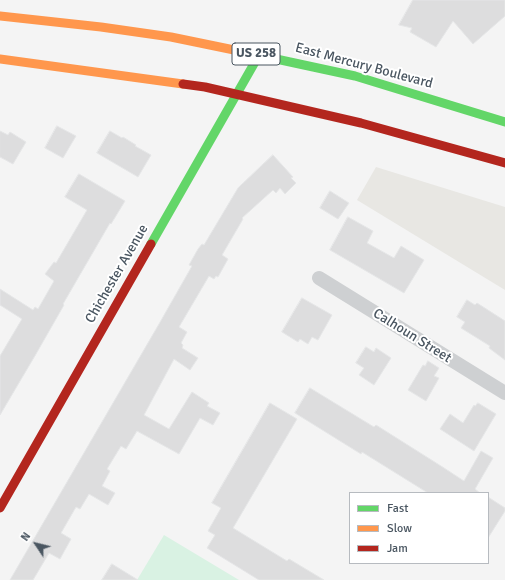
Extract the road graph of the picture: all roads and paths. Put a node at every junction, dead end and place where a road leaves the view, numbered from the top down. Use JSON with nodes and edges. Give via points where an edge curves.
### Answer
{"nodes":[{"id":1,"x":0,"y":16,"type":"edge"},
{"id":2,"x":259,"y":55,"type":"junction"},
{"id":3,"x":0,"y":59,"type":"edge"},
{"id":4,"x":236,"y":94,"type":"junction"},
{"id":5,"x":505,"y":122,"type":"edge"},
{"id":6,"x":505,"y":163,"type":"edge"},
{"id":7,"x":319,"y":278,"type":"dead end"},
{"id":8,"x":505,"y":393,"type":"edge"},
{"id":9,"x":0,"y":508,"type":"edge"}],
"edges":[{"from":1,"to":2,"type":"main road","name":"East Mercury Boulevard","number":"US 258","via":[[172,37]]},
{"from":2,"to":4,"type":"main road","name":"Chichester Avenue"},
{"from":2,"to":5,"type":"main road","name":"East Mercury Boulevard","number":"US 258","via":[[355,76]]},
{"from":3,"to":4,"type":"main road","via":[[161,80]]},
{"from":4,"to":6,"type":"main road","via":[[361,123]]},
{"from":4,"to":9,"type":"main road","name":"Chichester Avenue"},
{"from":7,"to":8,"type":"street","name":"Calhoun Street"}]}
